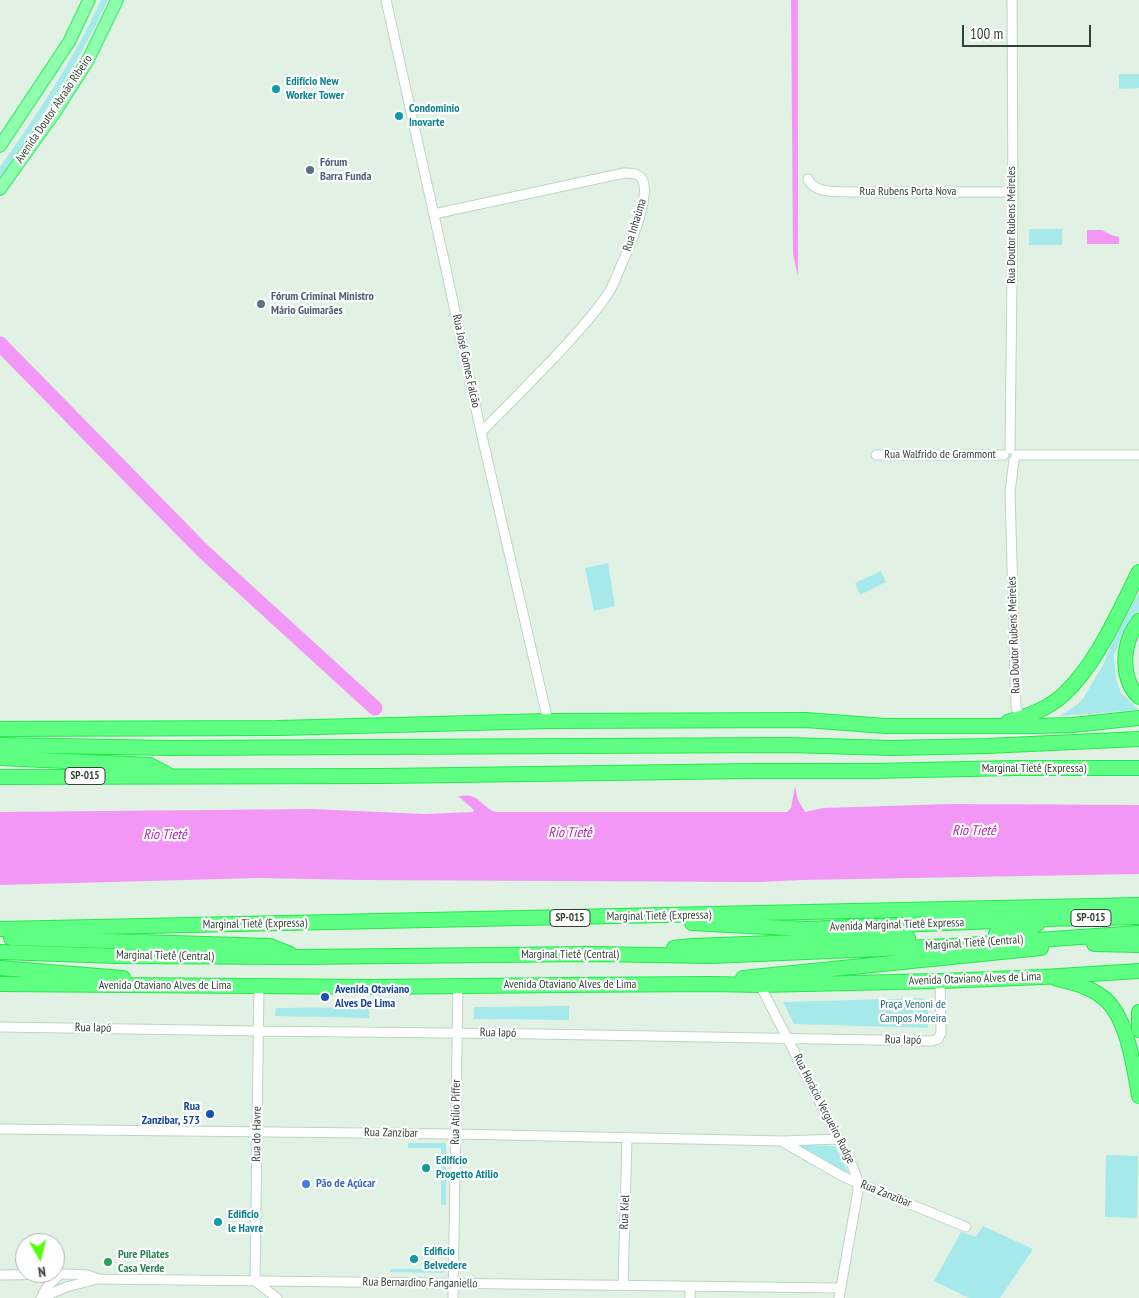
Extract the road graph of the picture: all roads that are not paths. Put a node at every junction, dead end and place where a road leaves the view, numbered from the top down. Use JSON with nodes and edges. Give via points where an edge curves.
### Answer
{"nodes":[{"id":1,"x":89,"y":0,"type":"edge"},
{"id":2,"x":117,"y":0,"type":"edge"},
{"id":3,"x":386,"y":0,"type":"edge"},
{"id":4,"x":1012,"y":0,"type":"edge"},
{"id":5,"x":0,"y":146,"type":"edge"},
{"id":6,"x":808,"y":178,"type":"dead end"},
{"id":7,"x":0,"y":189,"type":"edge"},
{"id":8,"x":1013,"y":192,"type":"junction"},
{"id":9,"x":434,"y":214,"type":"junction"},
{"id":10,"x":481,"y":432,"type":"junction"},
{"id":11,"x":876,"y":455,"type":"dead end"},
{"id":12,"x":1011,"y":455,"type":"junction"},
{"id":13,"x":1139,"y":455,"type":"edge"},
{"id":14,"x":1139,"y":572,"type":"edge"},
{"id":15,"x":1139,"y":621,"type":"edge"},
{"id":16,"x":1139,"y":697,"type":"edge"},
{"id":17,"x":1022,"y":718,"type":"junction"},
{"id":18,"x":1139,"y":718,"type":"edge"},
{"id":19,"x":548,"y":720,"type":"junction"},
{"id":20,"x":991,"y":726,"type":"junction"},
{"id":21,"x":0,"y":729,"type":"edge"},
{"id":22,"x":1139,"y":739,"type":"edge"},
{"id":23,"x":0,"y":745,"type":"edge"},
{"id":24,"x":0,"y":758,"type":"edge"},
{"id":25,"x":1139,"y":768,"type":"edge"},
{"id":26,"x":170,"y":776,"type":"junction"},
{"id":27,"x":0,"y":777,"type":"edge"},
{"id":28,"x":1139,"y":904,"type":"edge"},
{"id":29,"x":655,"y":916,"type":"junction"},
{"id":30,"x":1139,"y":917,"type":"edge"},
{"id":31,"x":1042,"y":919,"type":"junction"},
{"id":32,"x":0,"y":929,"type":"edge"},
{"id":33,"x":1139,"y":934,"type":"edge"},
{"id":34,"x":0,"y":937,"type":"edge"},
{"id":35,"x":1139,"y":945,"type":"edge"},
{"id":36,"x":0,"y":952,"type":"edge"},
{"id":37,"x":643,"y":955,"type":"junction"},
{"id":38,"x":300,"y":957,"type":"junction"},
{"id":39,"x":0,"y":968,"type":"edge"},
{"id":40,"x":1139,"y":971,"type":"edge"},
{"id":41,"x":1043,"y":977,"type":"junction"},
{"id":42,"x":940,"y":981,"type":"junction"},
{"id":43,"x":0,"y":984,"type":"edge"},
{"id":44,"x":711,"y":984,"type":"junction"},
{"id":45,"x":458,"y":985,"type":"junction"},
{"id":46,"x":760,"y":985,"type":"junction"},
{"id":47,"x":166,"y":986,"type":"junction"},
{"id":48,"x":259,"y":986,"type":"junction"},
{"id":49,"x":1139,"y":1012,"type":"edge"},
{"id":50,"x":0,"y":1027,"type":"edge"},
{"id":51,"x":1139,"y":1030,"type":"edge"},
{"id":52,"x":259,"y":1031,"type":"junction"},
{"id":53,"x":458,"y":1033,"type":"junction"},
{"id":54,"x":787,"y":1038,"type":"junction"},
{"id":55,"x":1139,"y":1096,"type":"edge"},
{"id":56,"x":0,"y":1129,"type":"edge"},
{"id":57,"x":257,"y":1132,"type":"junction"},
{"id":58,"x":456,"y":1134,"type":"junction"},
{"id":59,"x":627,"y":1138,"type":"junction"},
{"id":60,"x":839,"y":1139,"type":"junction"},
{"id":61,"x":783,"y":1142,"type":"junction"},
{"id":62,"x":858,"y":1183,"type":"junction"},
{"id":63,"x":966,"y":1227,"type":"dead end"},
{"id":64,"x":65,"y":1274,"type":"edge"},
{"id":65,"x":0,"y":1275,"type":"edge"},
{"id":66,"x":15,"y":1275,"type":"edge"},
{"id":67,"x":99,"y":1279,"type":"junction"},
{"id":68,"x":255,"y":1281,"type":"junction"},
{"id":69,"x":52,"y":1283,"type":"edge"},
{"id":70,"x":454,"y":1284,"type":"junction"},
{"id":71,"x":623,"y":1286,"type":"junction"},
{"id":72,"x":690,"y":1286,"type":"junction"},
{"id":73,"x":840,"y":1288,"type":"junction"},
{"id":74,"x":42,"y":1298,"type":"edge"},
{"id":75,"x":277,"y":1298,"type":"edge"},
{"id":76,"x":453,"y":1298,"type":"edge"},
{"id":77,"x":690,"y":1298,"type":"edge"},
{"id":78,"x":838,"y":1298,"type":"edge"}],
"edges":[{"from":1,"to":5,"type":"main road","name":"Avenida Doutor Abraão Ribeiro","via":[[68,42]]},
{"from":2,"to":7,"type":"main road","name":"Avenida Doutor Abraão Ribeiro","via":[[88,60]]},
{"from":3,"to":9,"type":"street","name":"Rua José Gomes Falcão"},
{"from":4,"to":8,"type":"street","name":"Rua Doutor Rubens Meireles"},
{"from":6,"to":8,"type":"street","name":"Rua Rubens Porta Nova","via":[[814,188],[831,190]]},
{"from":8,"to":12,"type":"street","name":"Rua Doutor Rubens Meireles"},
{"from":9,"to":10,"type":"street","name":"Rua José Gomes Falcão"},
{"from":9,"to":10,"type":"street","name":"Rua Inhaúma","via":[[624,173],[637,174],[645,184],[640,216],[609,293],[576,334]]},
{"from":10,"to":19,"type":"street","name":"Rua José Gomes Falcão"},
{"from":11,"to":12,"type":"street","name":"Rua Walfrido de Grammont"},
{"from":12,"to":13,"type":"street","name":"Rua Walfrido de Grammont"},
{"from":12,"to":17,"type":"street","name":"Rua Doutor Rubens Meireles","via":[[1016,707]]},
{"from":14,"to":17,"type":"highway","via":[[1098,650],[1077,680],[1062,696]]},
{"from":15,"to":16,"type":"highway","via":[[1131,634],[1125,656],[1129,684]]},
{"from":17,"to":20,"type":"highway"},
{"from":18,"to":20,"type":"highway","via":[[1073,725]]},
{"from":19,"to":20,"type":"highway","via":[[806,720],[885,726]]},
{"from":19,"to":21,"type":"highway","via":[[278,728]]},
{"from":22,"to":23,"type":"highway","via":[[891,748],[759,745],[171,748]]},
{"from":24,"to":26,"type":"highway","via":[[150,765]]},
{"from":25,"to":26,"type":"highway","name":"Marginal Tietê (Expressa)","number":"SP-015"},
{"from":26,"to":27,"type":"highway","name":"Marginal Tietê (Expressa)","number":"SP-015"},
{"from":28,"to":29,"type":"highway","name":"Marginal Tietê (Expressa)","number":"SP-015"},
{"from":29,"to":31,"type":"highway","name":"Avenida Marginal Tietê Expressa","number":"SP-015","via":[[674,922],[806,929]]},
{"from":29,"to":32,"type":"highway","name":"Marginal Tietê (Expressa)","number":"SP-015"},
{"from":30,"to":31,"type":"highway","name":"Avenida Marginal Tietê Expressa","number":"SP-015"},
{"from":31,"to":37,"type":"highway","via":[[1033,927],[985,935],[692,946]]},
{"from":33,"to":37,"type":"highway","name":"Marginal Tietê (Central)","via":[[884,949],[710,956]]},
{"from":34,"to":38,"type":"highway","via":[[270,946]]},
{"from":35,"to":44,"type":"highway","via":[[1059,946],[785,973]]},
{"from":36,"to":38,"type":"highway","name":"Marginal Tietê (Central)"},
{"from":37,"to":38,"type":"highway","name":"Marginal Tietê (Central)"},
{"from":39,"to":47,"type":"highway","via":[[129,978]]},
{"from":40,"to":41,"type":"highway","name":"Avenida Otaviano Alves de Lima"},
{"from":41,"to":42,"type":"highway","name":"Avenida Otaviano Alves de Lima"},
{"from":41,"to":55,"type":"highway","via":[[1087,988],[1112,1006],[1125,1032]]},
{"from":42,"to":46,"type":"highway","name":"Avenida Otaviano Alves de Lima"},
{"from":42,"to":54,"type":"street","name":"Rua Iapó","via":[[941,1033],[936,1040]]},
{"from":43,"to":47,"type":"highway","name":"Avenida Otaviano Alves de Lima"},
{"from":44,"to":45,"type":"highway","name":"Avenida Otaviano Alves de Lima"},
{"from":44,"to":46,"type":"highway","name":"Avenida Otaviano Alves de Lima"},
{"from":45,"to":48,"type":"highway","name":"Avenida Otaviano Alves de Lima"},
{"from":45,"to":53,"type":"street","name":"Rua Atílio Piffer"},
{"from":46,"to":54,"type":"street","name":"Rua Horácio Vergueiro Rudge"},
{"from":47,"to":48,"type":"highway","name":"Avenida Otaviano Alves de Lima"},
{"from":48,"to":52,"type":"street","name":"Rua do Havre"},
{"from":49,"to":51,"type":"highway"},
{"from":50,"to":52,"type":"street","name":"Rua Iapó"},
{"from":52,"to":53,"type":"street","name":"Rua Iapó"},
{"from":52,"to":57,"type":"street","name":"Rua do Havre"},
{"from":53,"to":54,"type":"street","name":"Rua Iapó"},
{"from":53,"to":58,"type":"street","name":"Rua Atílio Piffer"},
{"from":54,"to":60,"type":"street","name":"Rua Horácio Vergueiro Rudge"},
{"from":56,"to":57,"type":"street","name":"Rua Zanzibar"},
{"from":57,"to":58,"type":"street","name":"Rua Zanzibar"},
{"from":57,"to":68,"type":"street","name":"Rua do Havre"},
{"from":58,"to":59,"type":"street","name":"Rua Zanzibar"},
{"from":58,"to":70,"type":"street","name":"Rua Atílio Piffer"},
{"from":59,"to":61,"type":"street","name":"Rua Zanzibar"},
{"from":59,"to":71,"type":"street","name":"Rua Kiel"},
{"from":60,"to":61,"type":"street","name":"Rua Zanzibar"},
{"from":60,"to":62,"type":"street","name":"Rua Horácio Vergueiro Rudge"},
{"from":61,"to":62,"type":"street","name":"Rua Zanzibar"},
{"from":62,"to":63,"type":"street","name":"Rua Zanzibar"},
{"from":62,"to":73,"type":"street","name":"Rua Horácio Vergueiro Rudge"},
{"from":64,"to":67,"type":"street","name":"Rua Bernardino Fanganiello"},
{"from":65,"to":66,"type":"street","name":"Rua Bernardino Fanganiello"},
{"from":67,"to":68,"type":"street","name":"Rua Bernardino Fanganiello"},
{"from":67,"to":74,"type":"street","via":[[66,1287]]},
{"from":68,"to":70,"type":"street","name":"Rua Bernardino Fanganiello"},
{"from":68,"to":75,"type":"street"},
{"from":69,"to":74,"type":"street"},
{"from":70,"to":71,"type":"street","name":"Rua Bernardino Fanganiello"},
{"from":70,"to":76,"type":"street","name":"Rua Atílio Piffer"},
{"from":71,"to":72,"type":"street","name":"Rua Bernardino Fanganiello"},
{"from":72,"to":73,"type":"street","name":"Rua Bernardino Fanganiello"},
{"from":72,"to":77,"type":"street"},
{"from":73,"to":78,"type":"street","name":"Rua Horácio Vergueiro Rudge"}]}
